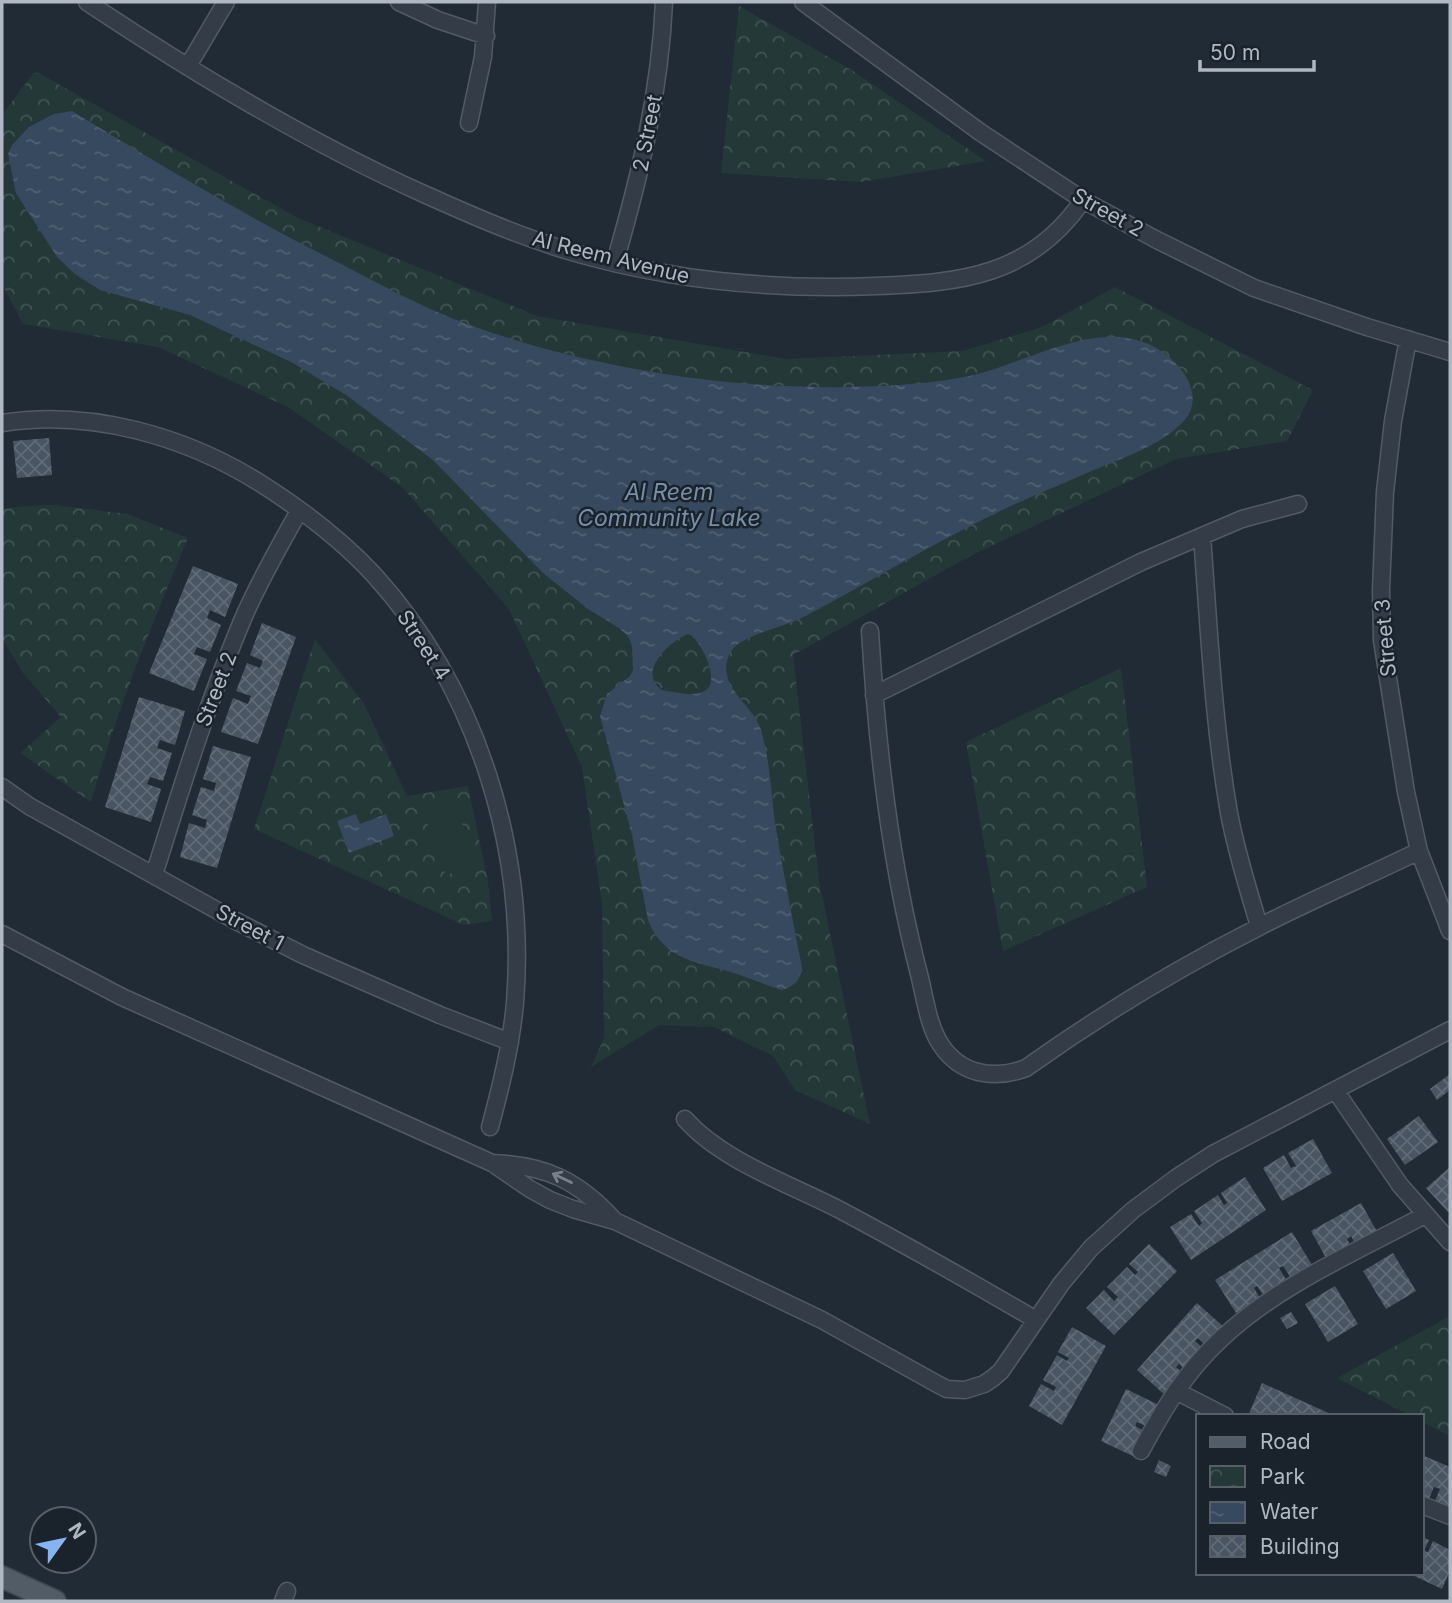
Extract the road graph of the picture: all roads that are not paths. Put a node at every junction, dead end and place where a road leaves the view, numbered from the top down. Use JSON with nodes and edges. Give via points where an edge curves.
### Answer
{"nodes":[{"id":1,"x":87,"y":2,"type":"edge"},
{"id":2,"x":226,"y":2,"type":"edge"},
{"id":3,"x":399,"y":2,"type":"edge"},
{"id":4,"x":487,"y":2,"type":"edge"},
{"id":5,"x":664,"y":2,"type":"edge"},
{"id":6,"x":803,"y":2,"type":"edge"},
{"id":7,"x":486,"y":36,"type":"junction"},
{"id":8,"x":188,"y":66,"type":"junction"},
{"id":9,"x":470,"y":123,"type":"dead end"},
{"id":10,"x":1083,"y":200,"type":"junction"},
{"id":11,"x":615,"y":262,"type":"junction"},
{"id":12,"x":1408,"y":340,"type":"junction"},
{"id":13,"x":1450,"y":352,"type":"edge"},
{"id":14,"x":2,"y":424,"type":"edge"},
{"id":15,"x":1298,"y":504,"type":"dead end"},
{"id":16,"x":299,"y":511,"type":"junction"},
{"id":17,"x":1202,"y":536,"type":"junction"},
{"id":18,"x":870,"y":631,"type":"dead end"},
{"id":19,"x":874,"y":695,"type":"junction"},
{"id":20,"x":2,"y":787,"type":"edge"},
{"id":21,"x":1419,"y":851,"type":"junction"},
{"id":22,"x":155,"y":875,"type":"junction"},
{"id":23,"x":1259,"y":926,"type":"junction"},
{"id":24,"x":1450,"y":931,"type":"edge"},
{"id":25,"x":2,"y":934,"type":"edge"},
{"id":26,"x":1450,"y":1030,"type":"edge"},
{"id":27,"x":510,"y":1042,"type":"junction"},
{"id":28,"x":1335,"y":1090,"type":"junction"},
{"id":29,"x":685,"y":1119,"type":"dead end"},
{"id":30,"x":490,"y":1127,"type":"dead end"},
{"id":31,"x":492,"y":1163,"type":"junction"},
{"id":32,"x":1425,"y":1215,"type":"junction"},
{"id":33,"x":615,"y":1221,"type":"junction"},
{"id":34,"x":1450,"y":1242,"type":"edge"},
{"id":35,"x":1036,"y":1320,"type":"junction"},
{"id":36,"x":1176,"y":1391,"type":"junction"},
{"id":37,"x":1221,"y":1414,"type":"edge"},
{"id":38,"x":1141,"y":1451,"type":"dead end"},
{"id":39,"x":1424,"y":1506,"type":"edge"},
{"id":40,"x":1450,"y":1516,"type":"edge"},
{"id":41,"x":2,"y":1577,"type":"edge"},
{"id":42,"x":55,"y":1601,"type":"edge"}],
"edges":[{"from":1,"to":8,"type":"street","name":"Al Reem Avenue"},
{"from":2,"to":8,"type":"street"},
{"from":3,"to":7,"type":"street"},
{"from":4,"to":7,"type":"street"},
{"from":5,"to":11,"type":"street","name":"2 Street","via":[[647,142]]},
{"from":6,"to":10,"type":"street","name":"Street 2","via":[[980,132]]},
{"from":7,"to":9,"type":"street"},
{"from":8,"to":11,"type":"street","name":"Al Reem Avenue","via":[[299,132],[409,187],[513,233]]},
{"from":10,"to":11,"type":"street","name":"Al Reem Avenue","via":[[1059,230],[1023,257],[958,280],[848,287],[756,285]]},
{"from":10,"to":12,"type":"street","name":"Street 2","via":[[1254,288]]},
{"from":12,"to":13,"type":"street","name":"Street 2"},
{"from":12,"to":21,"type":"street","name":"Street 3","via":[[1386,476],[1381,602],[1389,687]]},
{"from":14,"to":16,"type":"street","name":"Street 4","via":[[94,423],[172,441],[245,474]]},
{"from":15,"to":17,"type":"street"},
{"from":16,"to":22,"type":"street","name":"Street 2","via":[[260,582],[226,659]]},
{"from":16,"to":27,"type":"street","name":"Street 4","via":[[351,552],[395,600],[449,683],[481,756],[513,886],[517,965]]},
{"from":17,"to":19,"type":"street","via":[[1104,579]]},
{"from":17,"to":23,"type":"street","via":[[1223,775]]},
{"from":18,"to":19,"type":"street"},
{"from":19,"to":23,"type":"street","via":[[885,799],[911,943],[933,1029],[940,1044],[963,1067],[994,1076],[1026,1068],[1112,1010]]},
{"from":20,"to":22,"type":"street","name":"Street 1"},
{"from":21,"to":23,"type":"street"},
{"from":21,"to":24,"type":"street","name":"Street 3"},
{"from":22,"to":27,"type":"street","name":"Street 1","via":[[303,955]]},
{"from":25,"to":31,"type":"street","via":[[122,998]]},
{"from":26,"to":28,"type":"street"},
{"from":27,"to":30,"type":"street","name":"Street 4"},
{"from":28,"to":32,"type":"street"},
{"from":28,"to":35,"type":"street","via":[[1213,1154],[1154,1193],[1091,1248]]},
{"from":29,"to":35,"type":"street","via":[[730,1156],[891,1237]]},
{"from":31,"to":33,"type":"street","via":[[550,1200]]},
{"from":33,"to":31,"type":"street","one_way":true,"via":[[581,1188],[561,1177],[519,1164]]},
{"from":32,"to":34,"type":"street"},
{"from":32,"to":36,"type":"street","via":[[1246,1317]]},
{"from":33,"to":35,"type":"street","via":[[822,1320],[947,1389],[965,1390],[993,1378]]},
{"from":36,"to":37,"type":"street"},
{"from":36,"to":38,"type":"street"},
{"from":39,"to":40,"type":"street"},
{"from":41,"to":42,"type":"main road"}]}
